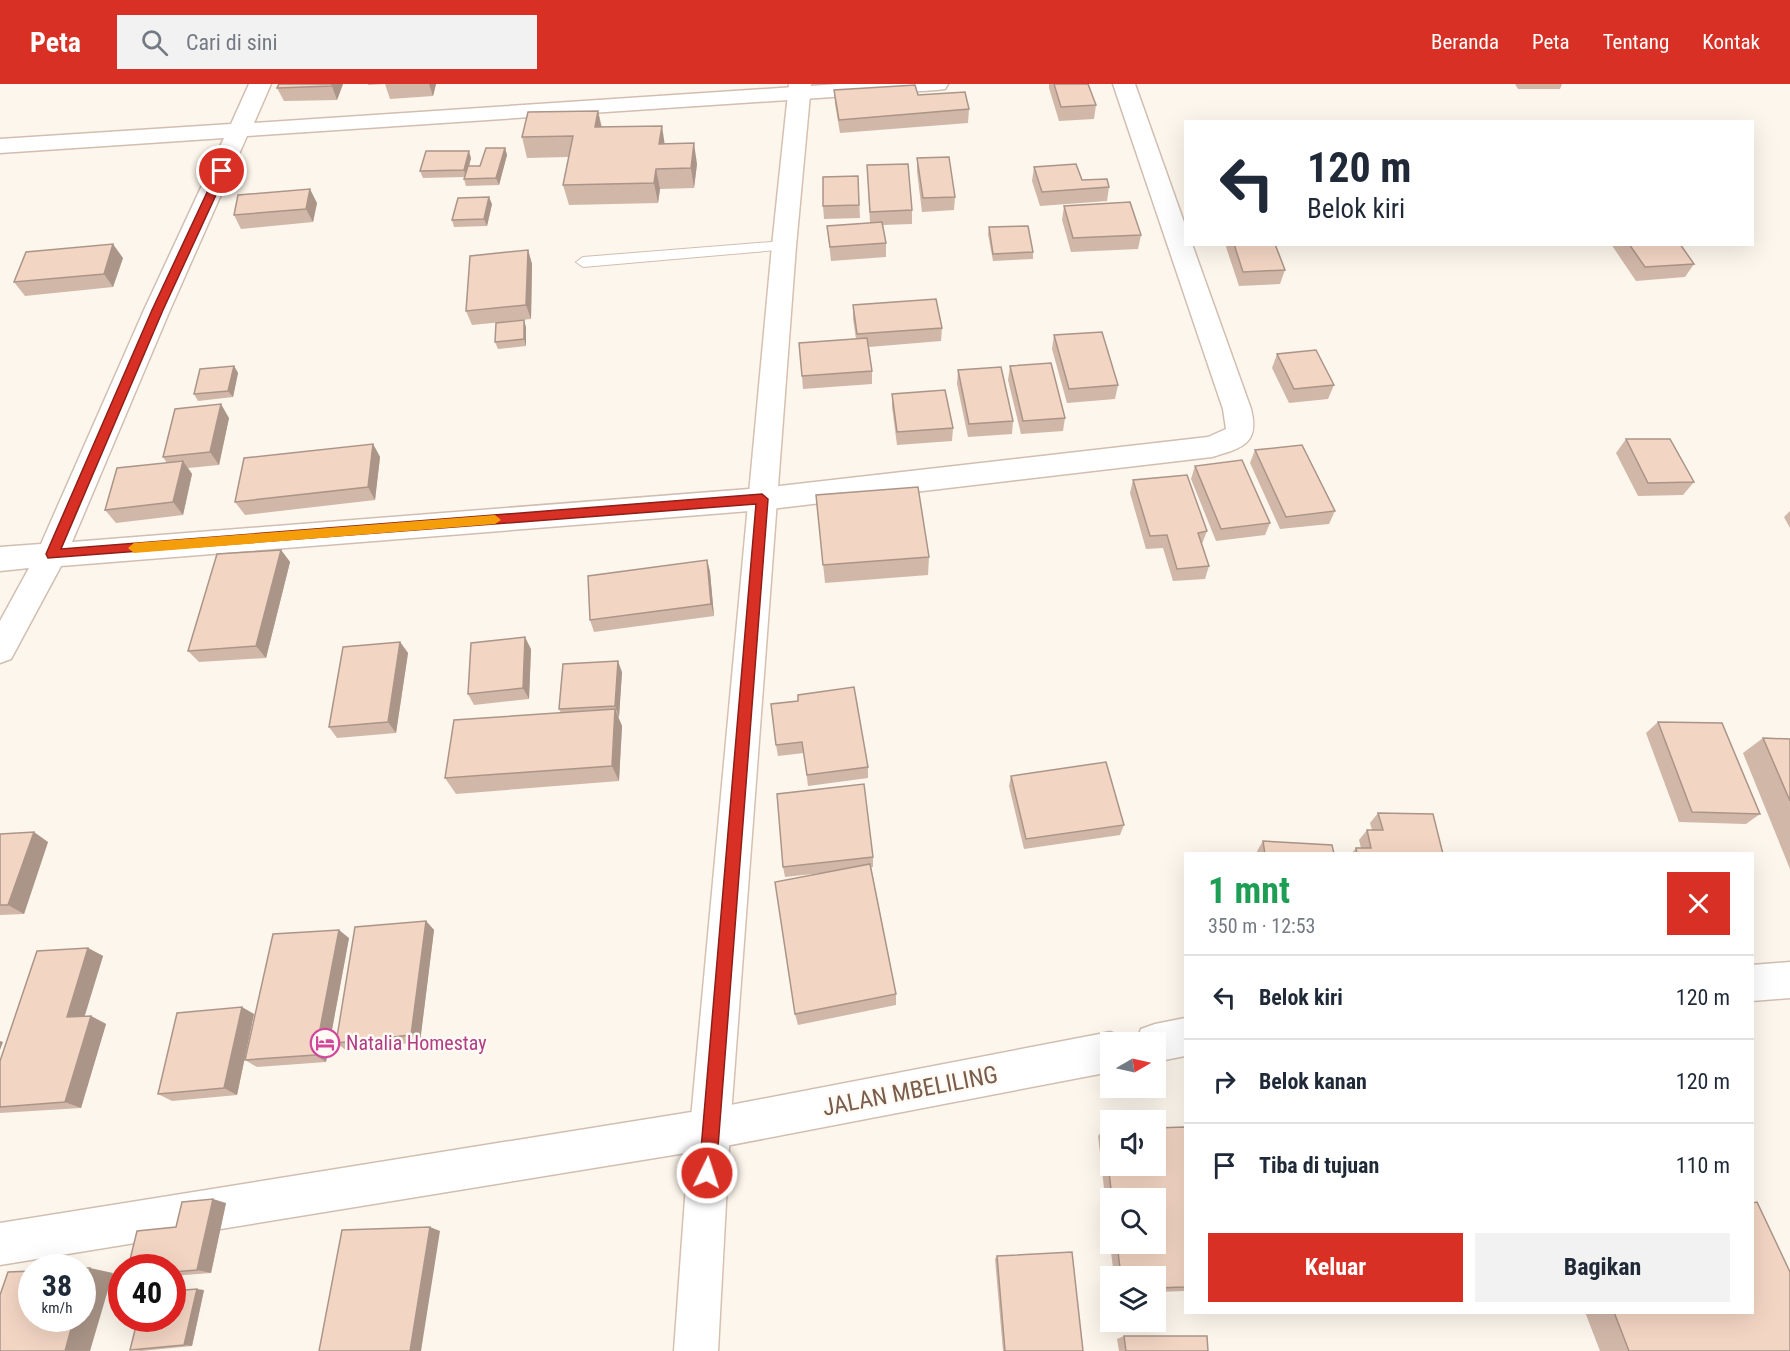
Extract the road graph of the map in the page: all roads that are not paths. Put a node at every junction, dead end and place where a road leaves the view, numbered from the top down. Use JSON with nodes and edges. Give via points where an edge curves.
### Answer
{"nodes":[{"id":1,"x":260,"y":84,"type":"edge"},
{"id":2,"x":937,"y":84,"type":"edge"},
{"id":3,"x":1124,"y":84,"type":"edge"},
{"id":4,"x":800,"y":88,"type":"edge"},
{"id":5,"x":241,"y":131,"type":"junction"},
{"id":6,"x":0,"y":147,"type":"edge"},
{"id":7,"x":784,"y":246,"type":"junction"},
{"id":8,"x":583,"y":262,"type":"dead end"},
{"id":9,"x":762,"y":499,"type":"junction"},
{"id":10,"x":52,"y":554,"type":"junction"},
{"id":11,"x":0,"y":559,"type":"edge"},
{"id":12,"x":0,"y":650,"type":"edge"},
{"id":13,"x":1790,"y":980,"type":"edge"},
{"id":14,"x":1754,"y":983,"type":"edge"},
{"id":15,"x":1184,"y":1038,"type":"edge"},
{"id":16,"x":1166,"y":1041,"type":"edge"},
{"id":17,"x":1100,"y":1054,"type":"edge"},
{"id":18,"x":710,"y":1129,"type":"junction"},
{"id":19,"x":0,"y":1244,"type":"edge"},
{"id":20,"x":696,"y":1351,"type":"edge"}],
"edges":[{"from":1,"to":5,"type":"street"},
{"from":2,"to":4,"type":"street"},
{"from":3,"to":9,"type":"street","via":[[1237,410],[1239,435],[1212,447]]},
{"from":4,"to":5,"type":"street"},
{"from":4,"to":7,"type":"street"},
{"from":5,"to":6,"type":"street"},
{"from":5,"to":10,"type":"street","via":[[157,310]]},
{"from":7,"to":8,"type":"lane"},
{"from":7,"to":9,"type":"street"},
{"from":9,"to":10,"type":"street"},
{"from":9,"to":18,"type":"street"},
{"from":10,"to":11,"type":"street"},
{"from":10,"to":12,"type":"street"},
{"from":13,"to":14,"type":"street"},
{"from":15,"to":16,"type":"street"},
{"from":17,"to":18,"type":"street","name":"JALAN MBELILING"},
{"from":18,"to":19,"type":"street","name":"JALAN MBELILING"},
{"from":18,"to":20,"type":"street"}]}
